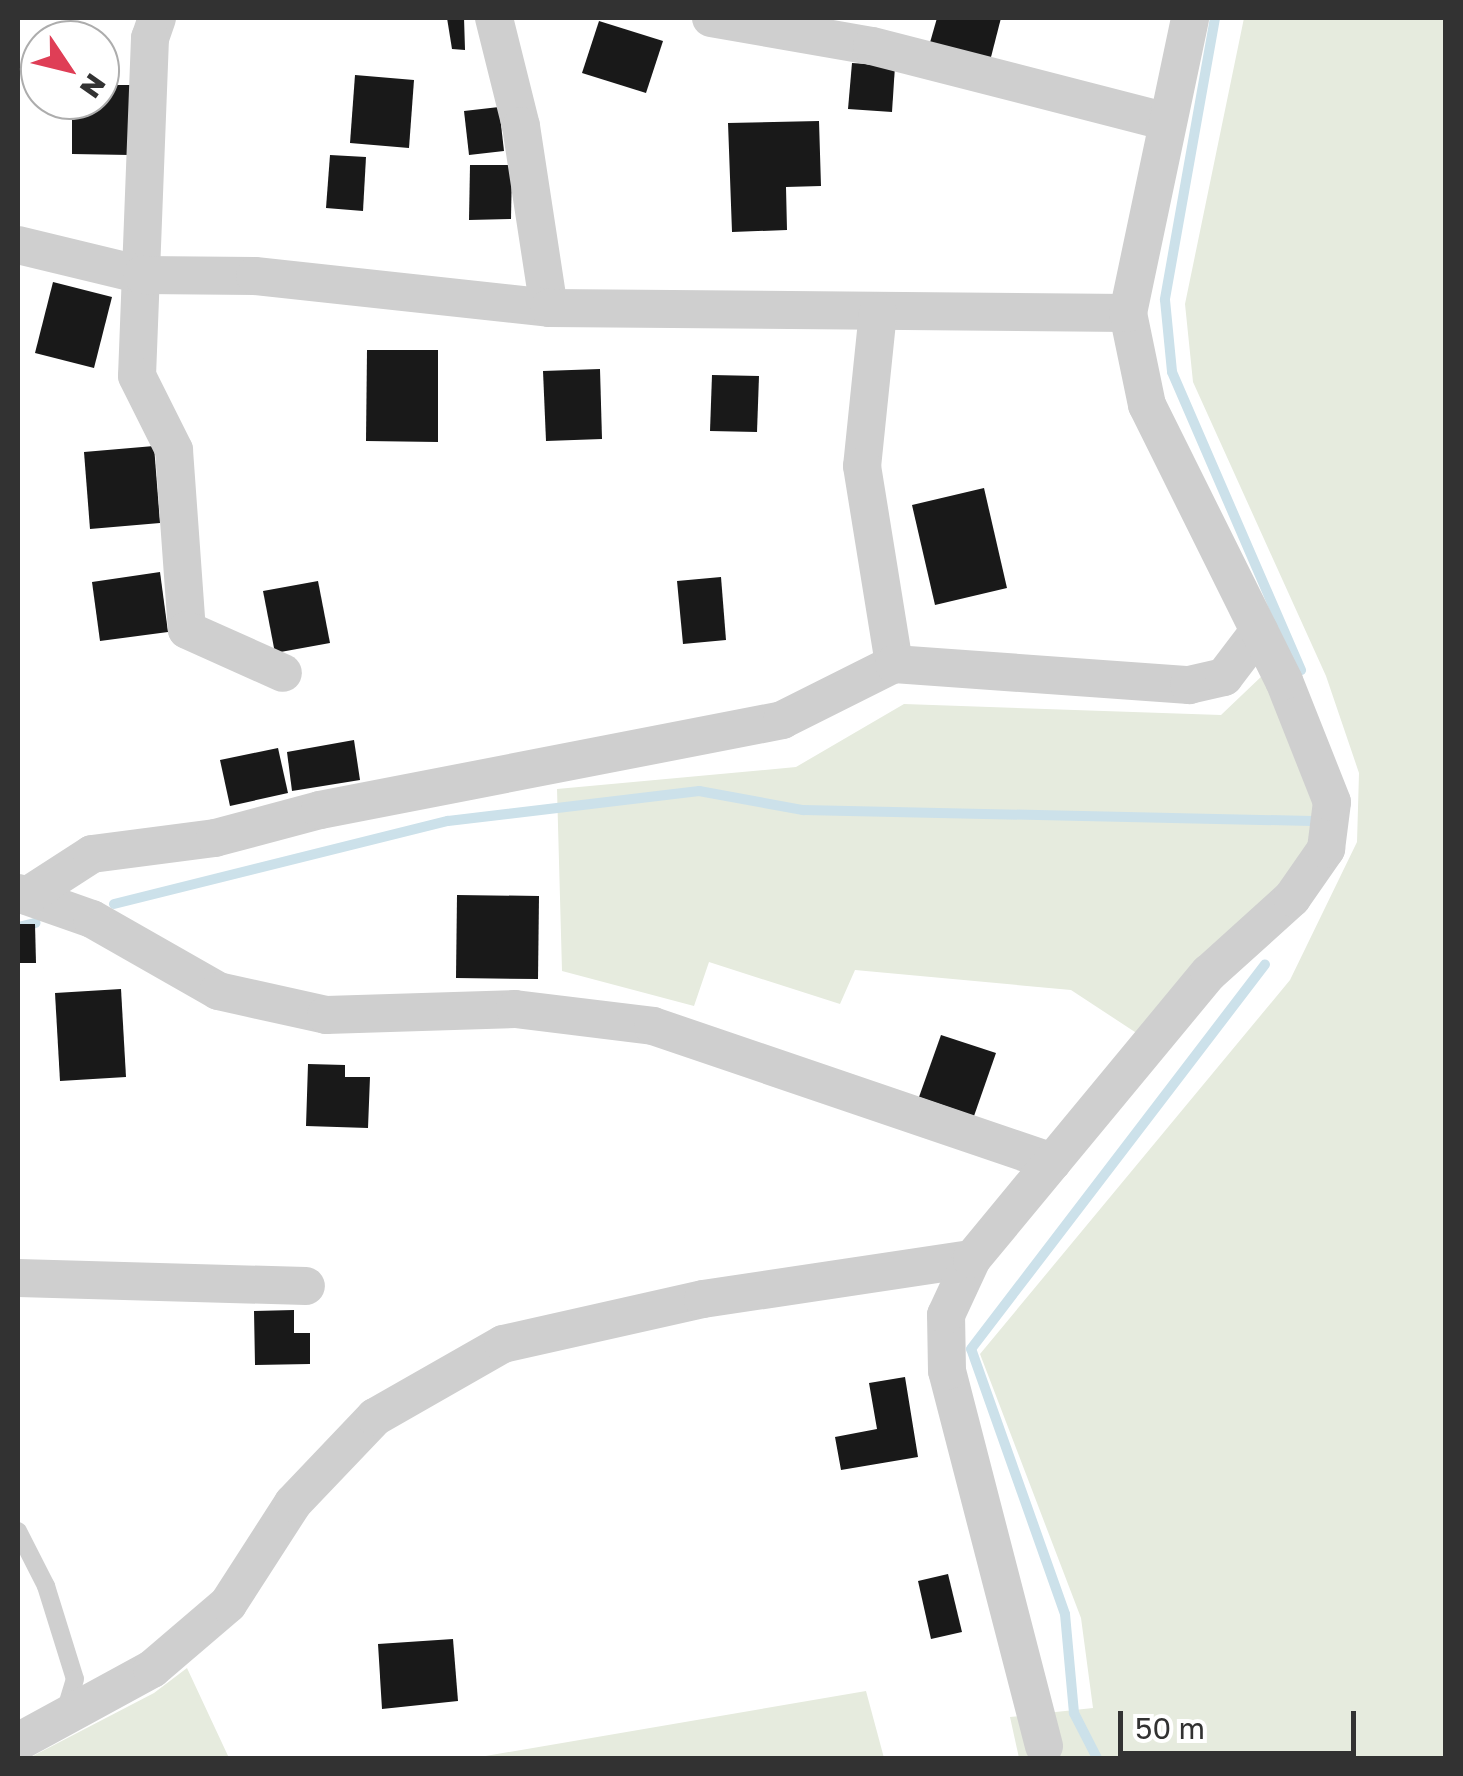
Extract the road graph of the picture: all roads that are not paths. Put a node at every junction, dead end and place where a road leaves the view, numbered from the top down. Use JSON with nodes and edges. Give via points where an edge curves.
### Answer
{"nodes":[{"id":1,"x":158,"y":18,"type":"edge"},
{"id":2,"x":494,"y":18,"type":"edge"},
{"id":3,"x":711,"y":18,"type":"edge"},
{"id":4,"x":1190,"y":18,"type":"edge"},
{"id":5,"x":1164,"y":121,"type":"junction"},
{"id":6,"x":18,"y":245,"type":"edge"},
{"id":7,"x":142,"y":275,"type":"junction"},
{"id":8,"x":549,"y":308,"type":"junction"},
{"id":9,"x":878,"y":312,"type":"junction"},
{"id":10,"x":1128,"y":313,"type":"junction"},
{"id":11,"x":1260,"y":632,"type":"junction"},
{"id":12,"x":894,"y":664,"type":"junction"},
{"id":13,"x":283,"y":673,"type":"dead end"},
{"id":14,"x":22,"y":894,"type":"edge"},
{"id":15,"x":1052,"y":1162,"type":"junction"},
{"id":16,"x":972,"y":1259,"type":"junction"},
{"id":17,"x":18,"y":1278,"type":"edge"},
{"id":18,"x":306,"y":1286,"type":"dead end"},
{"id":19,"x":18,"y":1530,"type":"edge"},
{"id":20,"x":64,"y":1717,"type":"junction"},
{"id":21,"x":18,"y":1742,"type":"edge"},
{"id":22,"x":1044,"y":1746,"type":"dead end"}],
"edges":[{"from":1,"to":7,"type":"street","via":[[150,38]]},
{"from":2,"to":8,"type":"street","via":[[521,126]]},
{"from":3,"to":5,"type":"street","via":[[872,46]]},
{"from":4,"to":5,"type":"street"},
{"from":5,"to":10,"type":"street"},
{"from":6,"to":7,"type":"street"},
{"from":7,"to":8,"type":"street","via":[[254,276]]},
{"from":7,"to":13,"type":"street","via":[[137,376],[174,450],[187,630]]},
{"from":8,"to":9,"type":"street"},
{"from":9,"to":10,"type":"street"},
{"from":9,"to":12,"type":"street","via":[[862,466]]},
{"from":10,"to":11,"type":"street","via":[[1147,405]]},
{"from":11,"to":12,"type":"street","via":[[1224,677],[1189,685]]},
{"from":11,"to":15,"type":"street","via":[[1321,762],[1332,802],[1326,849],[1292,898],[1208,974]]},
{"from":12,"to":14,"type":"street","via":[[782,720],[320,810],[216,838],[92,854]]},
{"from":14,"to":15,"type":"street","via":[[92,919],[218,991],[326,1015],[514,1010],[653,1026]]},
{"from":15,"to":16,"type":"street"},
{"from":16,"to":20,"type":"street","via":[[703,1298],[503,1344],[375,1417],[293,1503],[228,1604],[152,1668]]},
{"from":16,"to":22,"type":"street","via":[[946,1315],[947,1370]]},
{"from":17,"to":18,"type":"street"},
{"from":19,"to":20,"type":"lane","via":[[46,1586],[75,1679]]},
{"from":20,"to":21,"type":"street"}]}
